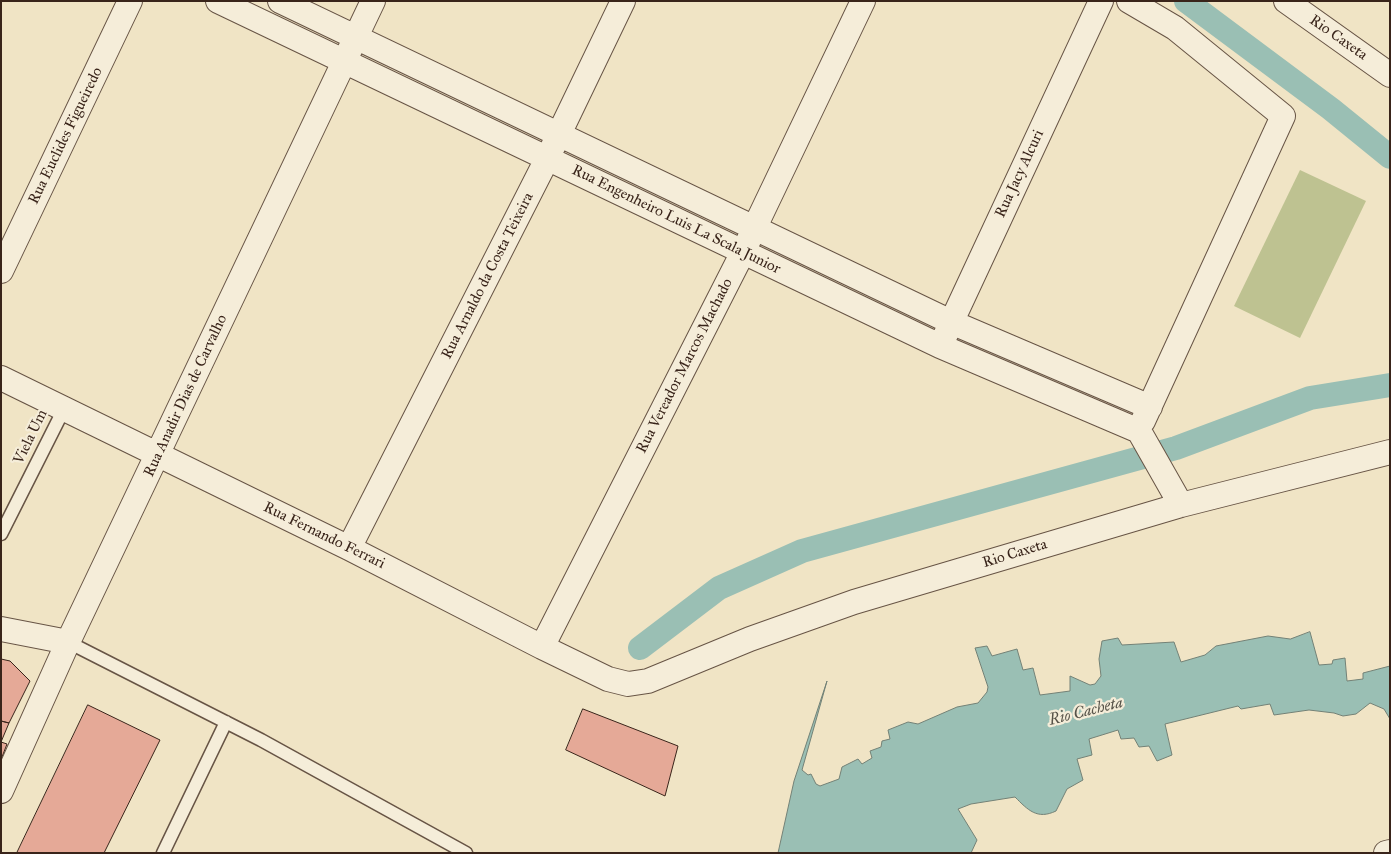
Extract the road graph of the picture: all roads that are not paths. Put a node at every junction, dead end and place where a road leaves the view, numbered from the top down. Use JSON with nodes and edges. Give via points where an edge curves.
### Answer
{"nodes":[{"id":1,"x":130,"y":1,"type":"edge"},
{"id":2,"x":218,"y":1,"type":"edge"},
{"id":3,"x":280,"y":1,"type":"edge"},
{"id":4,"x":373,"y":1,"type":"edge"},
{"id":5,"x":623,"y":1,"type":"edge"},
{"id":6,"x":863,"y":1,"type":"edge"},
{"id":7,"x":1101,"y":1,"type":"edge"},
{"id":8,"x":1129,"y":1,"type":"edge"},
{"id":9,"x":1286,"y":1,"type":"edge"},
{"id":10,"x":356,"y":38,"type":"junction"},
{"id":11,"x":344,"y":62,"type":"junction"},
{"id":12,"x":1390,"y":75,"type":"edge"},
{"id":13,"x":559,"y":134,"type":"junction"},
{"id":14,"x":547,"y":158,"type":"junction"},
{"id":15,"x":755,"y":228,"type":"junction"},
{"id":16,"x":743,"y":252,"type":"junction"},
{"id":17,"x":1,"y":271,"type":"edge"},
{"id":18,"x":951,"y":322,"type":"junction"},
{"id":19,"x":940,"y":346,"type":"junction"},
{"id":20,"x":1,"y":378,"type":"edge"},
{"id":21,"x":1150,"y":407,"type":"junction"},
{"id":22,"x":64,"y":409,"type":"junction"},
{"id":23,"x":1142,"y":436,"type":"junction"},
{"id":24,"x":1390,"y":452,"type":"edge"},
{"id":25,"x":158,"y":455,"type":"junction"},
{"id":26,"x":1181,"y":505,"type":"junction"},
{"id":27,"x":1,"y":534,"type":"edge"},
{"id":28,"x":349,"y":548,"type":"junction"},
{"id":29,"x":1,"y":629,"type":"edge"},
{"id":30,"x":68,"y":642,"type":"junction"},
{"id":31,"x":542,"y":648,"type":"junction"},
{"id":32,"x":648,"y":681,"type":"joint"},
{"id":33,"x":226,"y":722,"type":"junction"},
{"id":34,"x":1,"y":791,"type":"edge"},
{"id":35,"x":163,"y":853,"type":"edge"},
{"id":36,"x":466,"y":853,"type":"edge"}],
"edges":[{"from":1,"to":17,"type":"street","name":"Rua Euclides Figueiredo"},
{"from":2,"to":11,"type":"street","name":"Rua Engenheiro Luis La Scala Junior"},
{"from":3,"to":10,"type":"street","name":"Rua Engenheiro Luis La Scala Junior"},
{"from":4,"to":10,"type":"street","name":"Rua Anadir Dias de Carvalho"},
{"from":5,"to":13,"type":"street","name":"Rua Arnaldo da Costa Teixeira"},
{"from":6,"to":15,"type":"street","name":"Rua Vereador Marcos Machado"},
{"from":7,"to":18,"type":"street","name":"Rua Jacy Alcuri"},
{"from":8,"to":21,"type":"street","via":[[1175,28],[1283,116]]},
{"from":9,"to":12,"type":"street","name":"Rio Caxeta"},
{"from":10,"to":11,"type":"street","name":"Rua Anadir Dias de Carvalho"},
{"from":10,"to":13,"type":"street","name":"Rua Engenheiro Luis La Scala Junior"},
{"from":11,"to":14,"type":"street","name":"Rua Engenheiro Luis La Scala Junior"},
{"from":11,"to":25,"type":"street","name":"Rua Anadir Dias de Carvalho"},
{"from":13,"to":14,"type":"street","name":"Rua Arnaldo da Costa Teixeira"},
{"from":13,"to":15,"type":"street","name":"Rua Engenheiro Luis La Scala Junior"},
{"from":14,"to":16,"type":"street","name":"Rua Engenheiro Luis La Scala Junior"},
{"from":14,"to":28,"type":"street","name":"Rua Arnaldo da Costa Teixeira"},
{"from":15,"to":16,"type":"street","name":"Rua Vereador Marcos Machado"},
{"from":15,"to":18,"type":"street","name":"Rua Engenheiro Luis La Scala Junior"},
{"from":16,"to":19,"type":"street","name":"Rua Engenheiro Luis La Scala Junior"},
{"from":16,"to":31,"type":"street","name":"Rua Vereador Marcos Machado"},
{"from":18,"to":19,"type":"street","name":"Rua Jacy Alcuri"},
{"from":18,"to":21,"type":"street","name":"Rua Engenheiro Luis La Scala Junior"},
{"from":19,"to":23,"type":"street","name":"Rua Engenheiro Luis La Scala Junior"},
{"from":20,"to":22,"type":"street","name":"Rua Fernando Ferrari"},
{"from":21,"to":23,"type":"street"},
{"from":22,"to":25,"type":"street","name":"Rua Fernando Ferrari"},
{"from":22,"to":27,"type":"lane","name":"Viela Um"},
{"from":23,"to":26,"type":"street"},
{"from":24,"to":26,"type":"street","name":"Rio Caxeta"},
{"from":25,"to":28,"type":"street","name":"Rua Fernando Ferrari"},
{"from":25,"to":30,"type":"street","name":"Rua Anadir Dias de Carvalho"},
{"from":26,"to":32,"type":"street","name":"Rio Caxeta","via":[[854,602]]},
{"from":28,"to":31,"type":"street","name":"Rua Fernando Ferrari"},
{"from":29,"to":30,"type":"street"},
{"from":30,"to":33,"type":"lane"},
{"from":30,"to":34,"type":"street","name":"Rua Anadir Dias de Carvalho"},
{"from":31,"to":32,"type":"street","name":"Rua Fernando Ferrari","via":[[608,679],[628,684]]},
{"from":33,"to":35,"type":"lane"},
{"from":33,"to":36,"type":"lane"}]}
